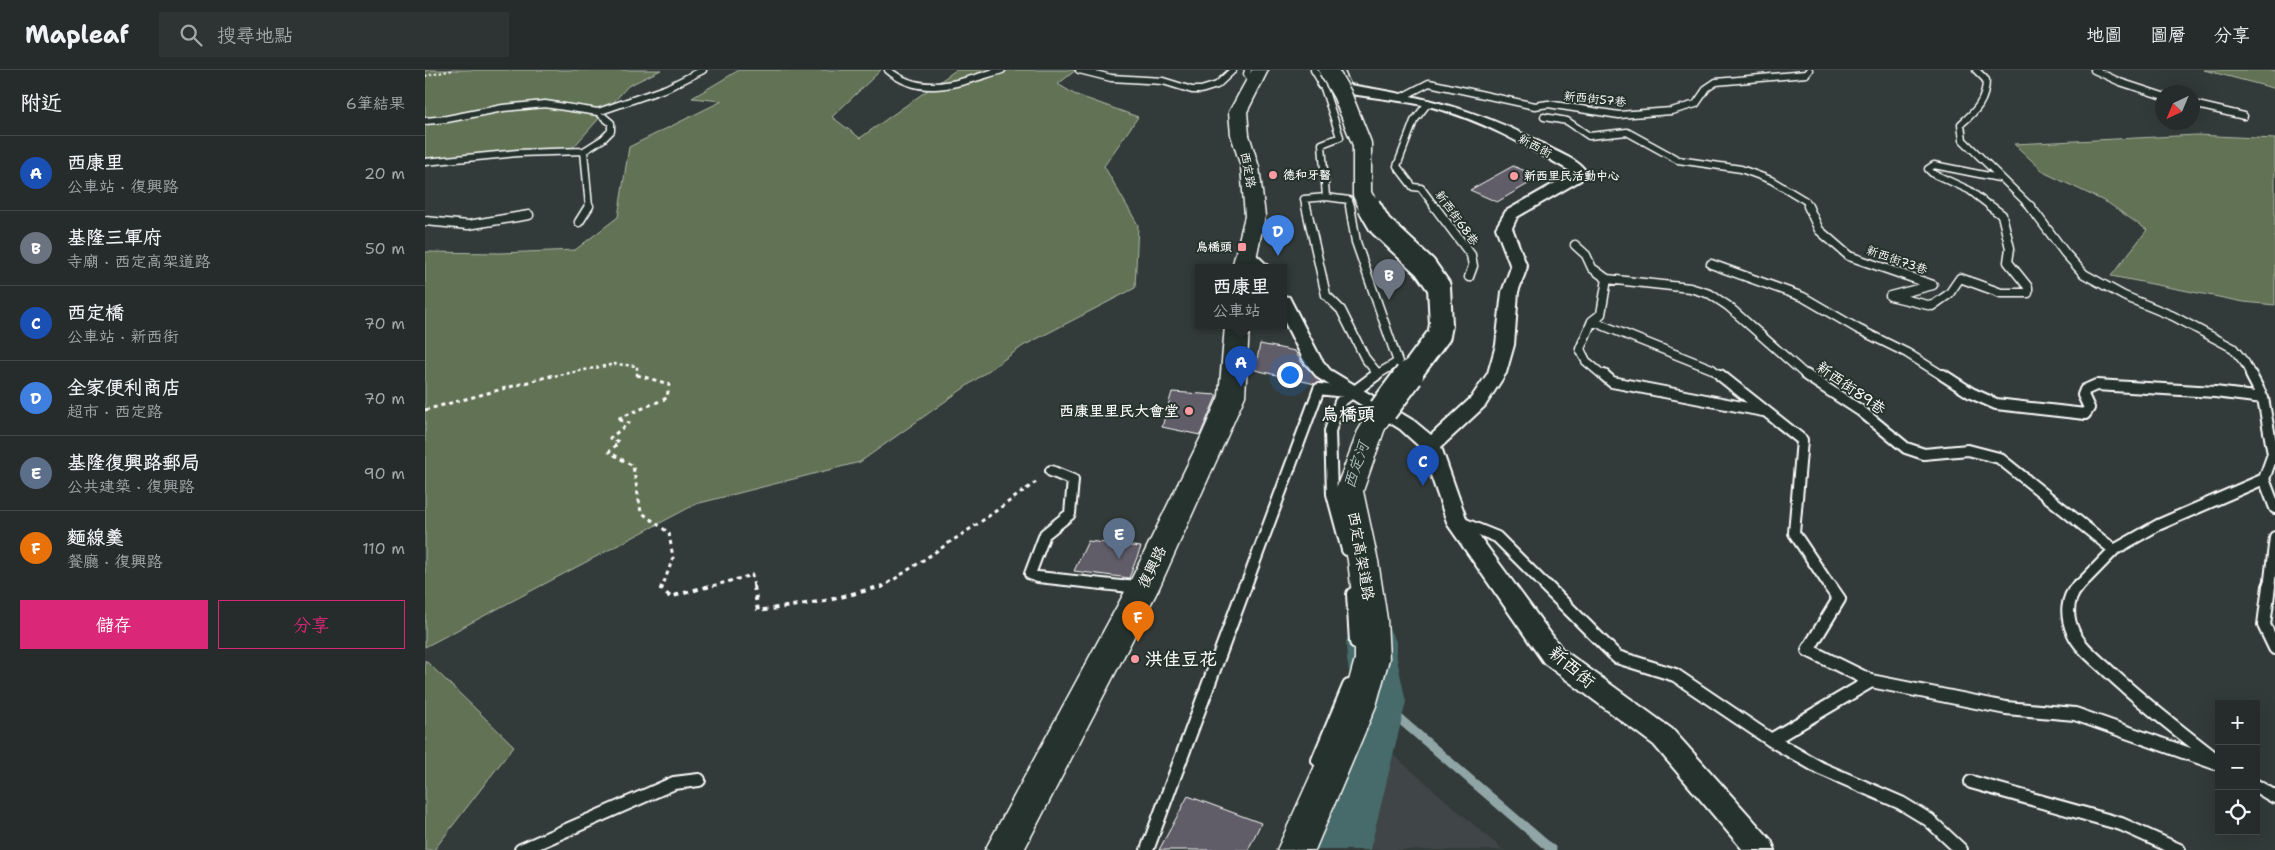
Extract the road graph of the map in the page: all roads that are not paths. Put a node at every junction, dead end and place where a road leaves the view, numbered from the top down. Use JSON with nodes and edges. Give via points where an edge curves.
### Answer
{"nodes":[{"id":1,"x":703,"y":70,"type":"edge"},
{"id":2,"x":888,"y":70,"type":"edge"},
{"id":3,"x":1002,"y":70,"type":"edge"},
{"id":4,"x":1079,"y":70,"type":"edge"},
{"id":5,"x":1233,"y":70,"type":"edge"},
{"id":6,"x":1314,"y":70,"type":"edge"},
{"id":7,"x":1340,"y":70,"type":"edge"},
{"id":8,"x":1809,"y":70,"type":"edge"},
{"id":9,"x":1976,"y":70,"type":"edge"},
{"id":10,"x":2095,"y":70,"type":"edge"},
{"id":11,"x":1253,"y":74,"type":"edge"},
{"id":12,"x":1326,"y":78,"type":"edge"},
{"id":13,"x":1349,"y":88,"type":"junction"},
{"id":14,"x":2155,"y":93,"type":"edge"},
{"id":15,"x":1402,"y":97,"type":"junction"},
{"id":16,"x":1428,"y":103,"type":"junction"},
{"id":17,"x":2200,"y":106,"type":"edge"},
{"id":18,"x":598,"y":112,"type":"junction"},
{"id":19,"x":2245,"y":116,"type":"dead end"},
{"id":20,"x":1544,"y":117,"type":"dead end"},
{"id":21,"x":425,"y":121,"type":"edge"},
{"id":22,"x":585,"y":151,"type":"junction"},
{"id":23,"x":425,"y":162,"type":"edge"},
{"id":24,"x":2000,"y":178,"type":"junction"},
{"id":25,"x":1327,"y":197,"type":"junction"},
{"id":26,"x":529,"y":215,"type":"dead end"},
{"id":27,"x":425,"y":220,"type":"edge"},
{"id":28,"x":579,"y":222,"type":"dead end"},
{"id":29,"x":1575,"y":246,"type":"dead end"},
{"id":30,"x":1251,"y":264,"type":"edge"},
{"id":31,"x":1711,"y":264,"type":"dead end"},
{"id":32,"x":1469,"y":277,"type":"dead end"},
{"id":33,"x":1607,"y":279,"type":"junction"},
{"id":34,"x":1287,"y":309,"type":"edge"},
{"id":35,"x":1592,"y":321,"type":"junction"},
{"id":36,"x":1237,"y":329,"type":"edge"},
{"id":37,"x":1378,"y":374,"type":"junction"},
{"id":38,"x":2263,"y":398,"type":"junction"},
{"id":39,"x":1374,"y":405,"type":"junction"},
{"id":40,"x":1766,"y":411,"type":"junction"},
{"id":41,"x":1431,"y":446,"type":"junction"},
{"id":42,"x":1051,"y":471,"type":"road end"},
{"id":43,"x":2264,"y":479,"type":"junction"},
{"id":44,"x":2275,"y":508,"type":"edge"},
{"id":45,"x":1456,"y":520,"type":"junction"},
{"id":46,"x":2275,"y":537,"type":"edge"},
{"id":47,"x":2114,"y":550,"type":"junction"},
{"id":48,"x":1351,"y":565,"type":"dead end"},
{"id":49,"x":1352,"y":584,"type":"dead end"},
{"id":50,"x":1143,"y":588,"type":"junction"},
{"id":51,"x":2275,"y":648,"type":"edge"},
{"id":52,"x":1355,"y":657,"type":"dead end"},
{"id":53,"x":1353,"y":672,"type":"dead end"},
{"id":54,"x":1871,"y":681,"type":"junction"},
{"id":55,"x":1771,"y":740,"type":"junction"},
{"id":56,"x":2215,"y":760,"type":"edge"},
{"id":57,"x":2215,"y":762,"type":"edge"},
{"id":58,"x":1314,"y":770,"type":"dead end"},
{"id":59,"x":699,"y":780,"type":"dead end"},
{"id":60,"x":1971,"y":782,"type":"dead end"},
{"id":61,"x":2260,"y":788,"type":"edge"},
{"id":62,"x":2275,"y":797,"type":"edge"},
{"id":63,"x":521,"y":850,"type":"edge"},
{"id":64,"x":1004,"y":850,"type":"edge"},
{"id":65,"x":1147,"y":850,"type":"edge"},
{"id":66,"x":1296,"y":850,"type":"edge"},
{"id":67,"x":1761,"y":850,"type":"edge"},
{"id":68,"x":1961,"y":850,"type":"edge"},
{"id":69,"x":2179,"y":850,"type":"edge"}],
"edges":[{"from":1,"to":18,"type":"lane","via":[[667,88]]},
{"from":2,"to":3,"type":"lane","via":[[894,78],[912,86],[932,88]]},
{"from":4,"to":5,"type":"lane","via":[[1111,78],[1163,81],[1201,90],[1217,85]]},
{"from":6,"to":12,"type":"lane"},
{"from":7,"to":13,"type":"lane"},
{"from":8,"to":15,"type":"lane","name":"新西街57巷","via":[[1799,75],[1716,82],[1707,88],[1696,104],[1671,111],[1619,115],[1548,104],[1535,106],[1429,83]]},
{"from":9,"to":24,"type":"lane","via":[[1986,80],[1987,93],[1980,107],[1961,124],[1963,140]]},
{"from":10,"to":14,"type":"lane"},
{"from":11,"to":30,"type":"street","name":"西定路","via":[[1238,112],[1239,136],[1250,167],[1255,216]]},
{"from":12,"to":13,"type":"street","name":"新西街"},
{"from":12,"to":25,"type":"lane","via":[[1340,137],[1322,144]]},
{"from":12,"to":39,"type":"street","name":"西定高架道路","bridge":true,"via":[[1342,94],[1362,144],[1361,194],[1380,225],[1425,267],[1439,287],[1439,335]]},
{"from":13,"to":15,"type":"street","name":"新西街"},
{"from":15,"to":16,"type":"street","name":"新西街"},
{"from":16,"to":32,"type":"lane","name":"新西街68巷","via":[[1414,121],[1397,166],[1413,187],[1421,188],[1471,255],[1473,266]]},
{"from":16,"to":41,"type":"street","name":"新西街","via":[[1500,127],[1577,169],[1576,177],[1511,214],[1504,228],[1519,267],[1510,292],[1505,345],[1497,373],[1479,402]]},
{"from":17,"to":19,"type":"lane"},
{"from":18,"to":21,"type":"lane","via":[[545,104]]},
{"from":18,"to":22,"type":"lane","via":[[611,123],[611,131]]},
{"from":20,"to":24,"type":"lane","name":"新西街73巷","via":[[1567,121],[1589,136],[1627,132],[1678,160],[1741,169],[1771,180],[1806,201],[1819,230],[1849,256],[1933,285],[1890,296],[1932,306],[1949,294],[1960,278],[2005,294],[2027,292],[2028,287],[2008,262],[2010,248],[2002,215],[1969,190],[1931,173],[1928,168],[1933,165]]},
{"from":22,"to":23,"type":"lane","via":[[518,153]]},
{"from":22,"to":28,"type":"lane","via":[[589,208]]},
{"from":24,"to":38,"type":"lane","via":[[2037,213],[2084,274],[2233,348],[2245,363]]},
{"from":25,"to":37,"type":"lane","via":[[1349,200],[1356,242],[1398,362]]},
{"from":25,"to":37,"type":"lane","via":[[1304,199],[1326,295],[1341,310],[1365,358]]},
{"from":26,"to":27,"type":"lane","via":[[468,225]]},
{"from":29,"to":33,"type":"lane","via":[[1586,255],[1592,268]]},
{"from":31,"to":38,"type":"lane","via":[[1803,297],[1907,353],[1971,393],[1996,404],[2085,414],[2089,408],[2083,395],[2085,390],[2096,385]]},
{"from":33,"to":35,"type":"lane","via":[[1601,314]]},
{"from":33,"to":47,"type":"lane","name":"新西街89巷","via":[[1690,288],[1710,294],[1814,382],[1861,411],[1906,448],[1924,454],[1968,450],[1999,458]]},
{"from":34,"to":39,"type":"street","via":[[1313,361],[1324,374]]},
{"from":35,"to":40,"type":"lane","via":[[1711,369]]},
{"from":35,"to":40,"type":"lane","via":[[1580,349],[1586,361],[1612,382]]},
{"from":36,"to":50,"type":"street","name":"復興路","via":[[1232,396]]},
{"from":37,"to":39,"type":"lane"},
{"from":38,"to":43,"type":"lane","via":[[2273,454]]},
{"from":39,"to":41,"type":"street","via":[[1407,425]]},
{"from":39,"to":48,"type":"lane","via":[[1340,402],[1330,431],[1332,494]]},
{"from":39,"to":65,"type":"lane","via":[[1319,389]]},
{"from":39,"to":66,"type":"street","name":"西定高架道路","via":[[1371,431],[1349,491],[1371,619],[1372,659],[1359,706]]},
{"from":40,"to":54,"type":"lane","via":[[1802,440],[1795,533],[1839,599],[1808,650]]},
{"from":41,"to":45,"type":"street","name":"新西街"},
{"from":42,"to":50,"type":"lane","via":[[1073,480],[1070,514],[1045,534],[1030,574]]},
{"from":43,"to":44,"type":"lane"},
{"from":43,"to":47,"type":"lane","via":[[2158,525]]},
{"from":45,"to":55,"type":"lane","via":[[1497,537],[1617,657],[1675,675]]},
{"from":45,"to":67,"type":"street","name":"新西街","via":[[1553,656],[1663,737]]},
{"from":46,"to":51,"type":"lane","via":[[2264,625]]},
{"from":47,"to":56,"type":"lane","via":[[2071,594],[2068,607],[2074,634],[2133,695]]},
{"from":49,"to":52,"type":"lane"},
{"from":50,"to":64,"type":"street","name":"復興路"},
{"from":53,"to":58,"type":"lane"},
{"from":54,"to":55,"type":"lane"},
{"from":54,"to":57,"type":"lane","via":[[2006,708],[2075,714]]},
{"from":55,"to":68,"type":"lane","via":[[1820,768],[1901,803],[1929,820]]},
{"from":59,"to":63,"type":"lane","via":[[674,783]]},
{"from":60,"to":69,"type":"lane","via":[[2121,824]]},
{"from":61,"to":62,"type":"lane"}]}
